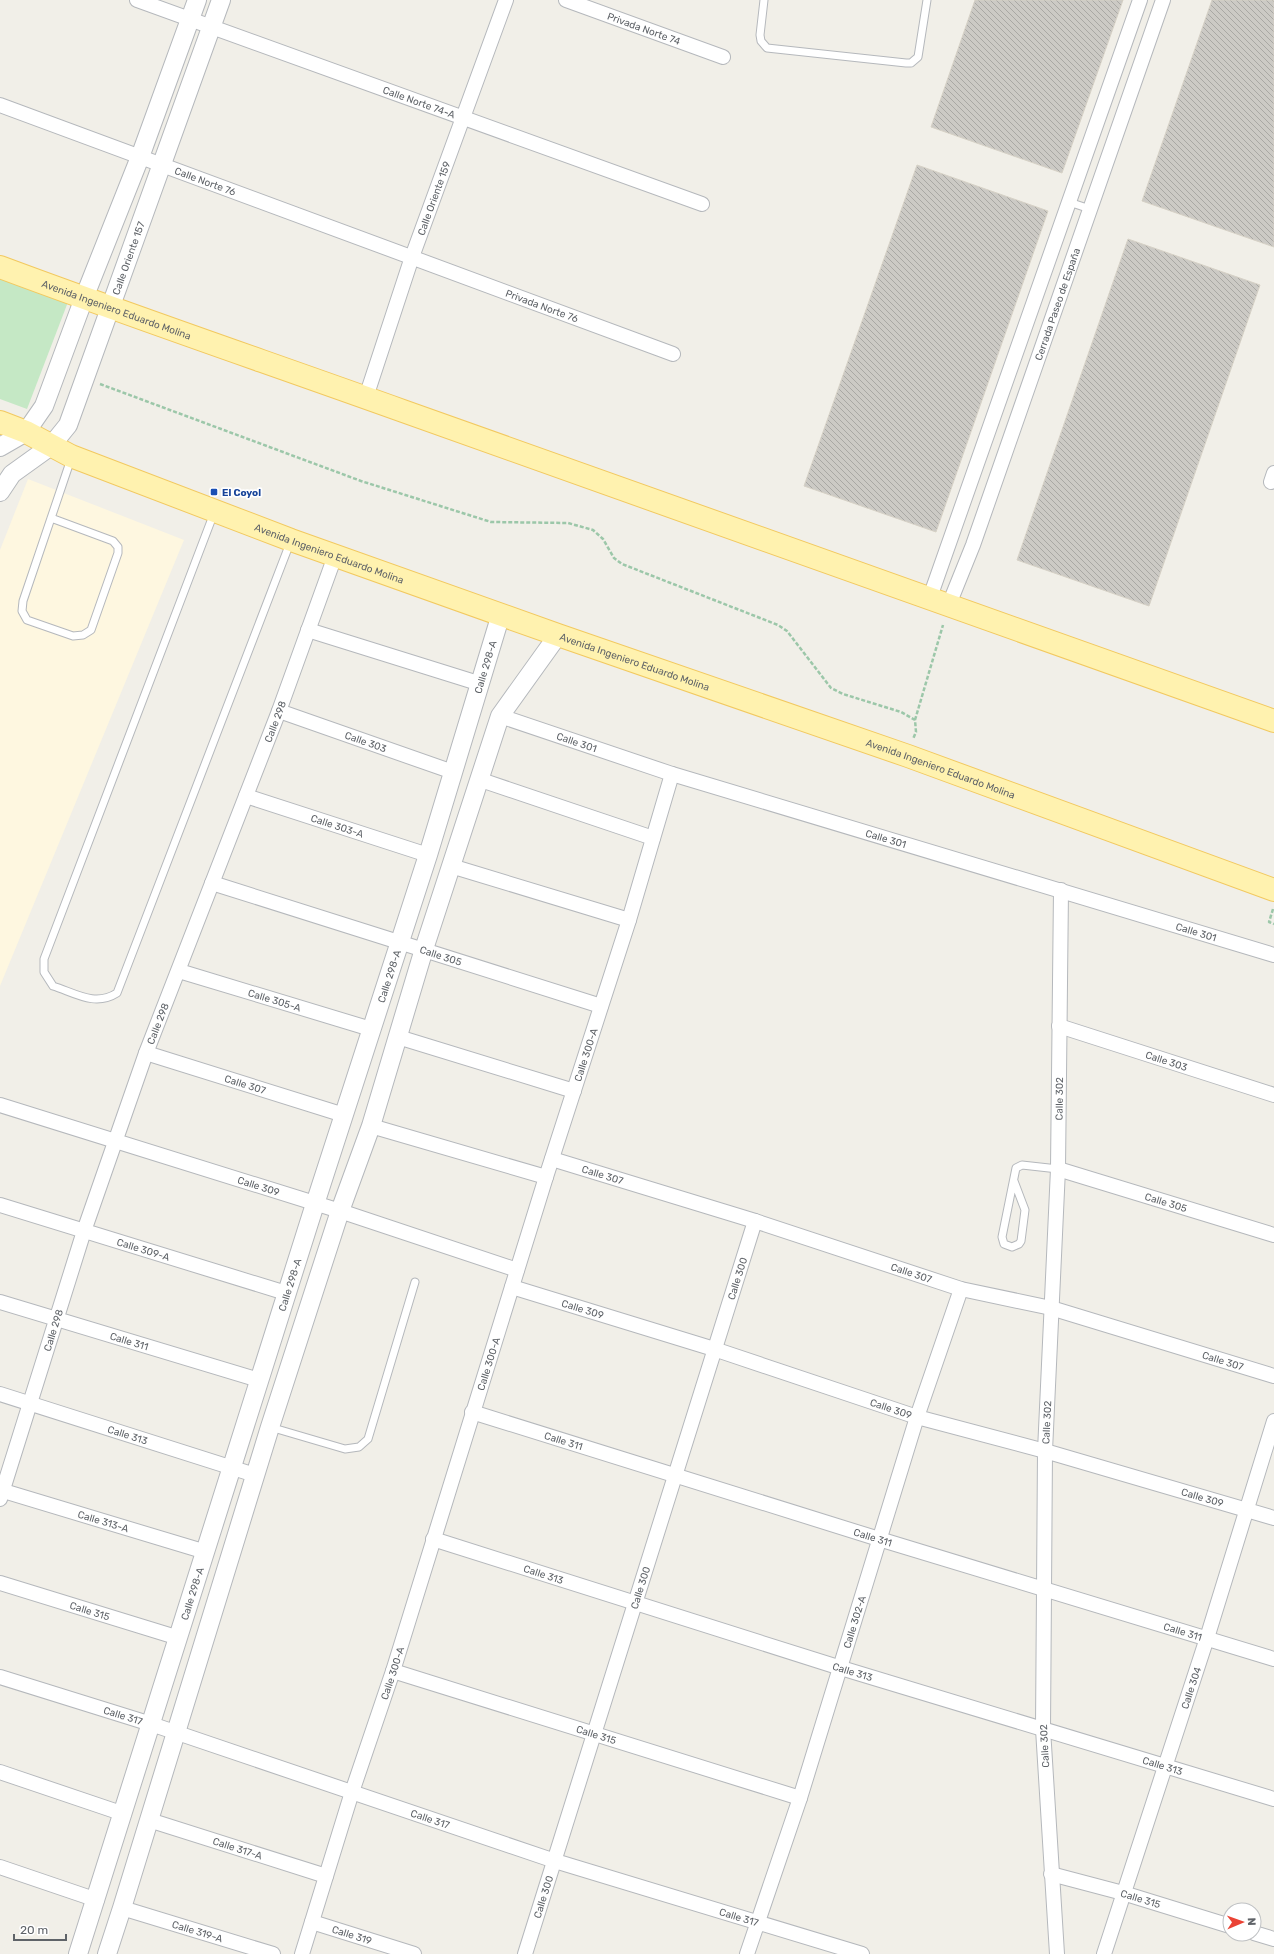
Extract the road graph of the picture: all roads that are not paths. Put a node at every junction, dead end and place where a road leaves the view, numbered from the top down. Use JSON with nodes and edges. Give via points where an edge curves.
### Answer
{"nodes":[{"id":1,"x":137,"y":0,"type":"edge"},
{"id":2,"x":197,"y":0,"type":"edge"},
{"id":3,"x":221,"y":0,"type":"edge"},
{"id":4,"x":506,"y":0,"type":"edge"},
{"id":5,"x":566,"y":0,"type":"edge"},
{"id":6,"x":764,"y":0,"type":"edge"},
{"id":7,"x":927,"y":0,"type":"edge"},
{"id":8,"x":1140,"y":0,"type":"edge"},
{"id":9,"x":1163,"y":0,"type":"edge"},
{"id":10,"x":190,"y":19,"type":"junction"},
{"id":11,"x":211,"y":26,"type":"junction"},
{"id":12,"x":723,"y":57,"type":"dead end"},
{"id":13,"x":0,"y":105,"type":"edge"},
{"id":14,"x":462,"y":118,"type":"junction"},
{"id":15,"x":140,"y":157,"type":"junction"},
{"id":16,"x":160,"y":164,"type":"junction"},
{"id":17,"x":1069,"y":202,"type":"junction"},
{"id":18,"x":702,"y":204,"type":"dead end"},
{"id":19,"x":1090,"y":209,"type":"junction"},
{"id":20,"x":412,"y":257,"type":"junction"},
{"id":21,"x":0,"y":267,"type":"edge"},
{"id":22,"x":84,"y":298,"type":"junction"},
{"id":23,"x":109,"y":308,"type":"junction"},
{"id":24,"x":673,"y":354,"type":"dead end"},
{"id":25,"x":366,"y":397,"type":"junction"},
{"id":26,"x":0,"y":422,"type":"edge"},
{"id":27,"x":26,"y":432,"type":"junction"},
{"id":28,"x":51,"y":446,"type":"junction"},
{"id":29,"x":0,"y":447,"type":"edge"},
{"id":30,"x":72,"y":456,"type":"junction"},
{"id":31,"x":0,"y":492,"type":"edge"},
{"id":32,"x":215,"y":511,"type":"junction"},
{"id":33,"x":51,"y":518,"type":"junction"},
{"id":34,"x":291,"y":540,"type":"junction"},
{"id":35,"x":335,"y":556,"type":"junction"},
{"id":36,"x":939,"y":603,"type":"junction"},
{"id":37,"x":501,"y":614,"type":"junction"},
{"id":38,"x":308,"y":630,"type":"junction"},
{"id":39,"x":558,"y":635,"type":"junction"},
{"id":40,"x":481,"y":684,"type":"junction"},
{"id":41,"x":278,"y":711,"type":"junction"},
{"id":42,"x":500,"y":716,"type":"junction"},
{"id":43,"x":1274,"y":721,"type":"edge"},
{"id":44,"x":453,"y":772,"type":"junction"},
{"id":45,"x":672,"y":774,"type":"junction"},
{"id":46,"x":478,"y":779,"type":"junction"},
{"id":47,"x":246,"y":796,"type":"junction"},
{"id":48,"x":653,"y":838,"type":"junction"},
{"id":49,"x":428,"y":855,"type":"junction"},
{"id":50,"x":451,"y":866,"type":"junction"},
{"id":51,"x":212,"y":883,"type":"junction"},
{"id":52,"x":1060,"y":890,"type":"junction"},
{"id":53,"x":1274,"y":890,"type":"edge"},
{"id":54,"x":628,"y":920,"type":"junction"},
{"id":55,"x":398,"y":941,"type":"junction"},
{"id":56,"x":424,"y":950,"type":"junction"},
{"id":57,"x":1274,"y":955,"type":"edge"},
{"id":58,"x":179,"y":971,"type":"junction"},
{"id":59,"x":601,"y":1006,"type":"junction"},
{"id":60,"x":1059,"y":1026,"type":"junction"},
{"id":61,"x":371,"y":1029,"type":"junction"},
{"id":62,"x":398,"y":1037,"type":"junction"},
{"id":63,"x":146,"y":1053,"type":"junction"},
{"id":64,"x":574,"y":1091,"type":"junction"},
{"id":65,"x":1274,"y":1095,"type":"edge"},
{"id":66,"x":0,"y":1105,"type":"edge"},
{"id":67,"x":344,"y":1115,"type":"junction"},
{"id":68,"x":371,"y":1126,"type":"junction"},
{"id":69,"x":115,"y":1141,"type":"junction"},
{"id":70,"x":552,"y":1159,"type":"junction"},
{"id":71,"x":1058,"y":1169,"type":"junction"},
{"id":72,"x":546,"y":1177,"type":"junction"},
{"id":73,"x":1014,"y":1181,"type":"junction"},
{"id":74,"x":315,"y":1204,"type":"junction"},
{"id":75,"x":0,"y":1205,"type":"edge"},
{"id":76,"x":340,"y":1211,"type":"junction"},
{"id":77,"x":755,"y":1222,"type":"junction"},
{"id":78,"x":84,"y":1231,"type":"junction"},
{"id":79,"x":1274,"y":1234,"type":"edge"},
{"id":80,"x":517,"y":1270,"type":"junction"},
{"id":81,"x":415,"y":1282,"type":"dead end"},
{"id":82,"x":512,"y":1287,"type":"junction"},
{"id":83,"x":961,"y":1289,"type":"junction"},
{"id":84,"x":286,"y":1293,"type":"junction"},
{"id":85,"x":0,"y":1302,"type":"edge"},
{"id":86,"x":1051,"y":1308,"type":"junction"},
{"id":87,"x":56,"y":1320,"type":"junction"},
{"id":88,"x":714,"y":1349,"type":"junction"},
{"id":89,"x":1274,"y":1376,"type":"edge"},
{"id":90,"x":259,"y":1380,"type":"junction"},
{"id":91,"x":0,"y":1394,"type":"edge"},
{"id":92,"x":30,"y":1403,"type":"junction"},
{"id":93,"x":472,"y":1412,"type":"junction"},
{"id":94,"x":917,"y":1416,"type":"junction"},
{"id":95,"x":1274,"y":1421,"type":"edge"},
{"id":96,"x":270,"y":1427,"type":"junction"},
{"id":97,"x":1045,"y":1451,"type":"junction"},
{"id":98,"x":233,"y":1466,"type":"junction"},
{"id":99,"x":255,"y":1474,"type":"junction"},
{"id":100,"x":676,"y":1477,"type":"junction"},
{"id":101,"x":1,"y":1493,"type":"edge"},
{"id":102,"x":1246,"y":1509,"type":"junction"},
{"id":103,"x":1274,"y":1518,"type":"edge"},
{"id":104,"x":433,"y":1539,"type":"junction"},
{"id":105,"x":879,"y":1540,"type":"junction"},
{"id":106,"x":206,"y":1552,"type":"junction"},
{"id":107,"x":0,"y":1583,"type":"edge"},
{"id":108,"x":1044,"y":1590,"type":"junction"},
{"id":109,"x":635,"y":1603,"type":"junction"},
{"id":110,"x":179,"y":1638,"type":"junction"},
{"id":111,"x":1207,"y":1638,"type":"junction"},
{"id":112,"x":1274,"y":1659,"type":"edge"},
{"id":113,"x":841,"y":1668,"type":"junction"},
{"id":114,"x":392,"y":1671,"type":"junction"},
{"id":115,"x":0,"y":1677,"type":"edge"},
{"id":116,"x":151,"y":1724,"type":"junction"},
{"id":117,"x":1043,"y":1729,"type":"junction"},
{"id":118,"x":175,"y":1732,"type":"junction"},
{"id":119,"x":595,"y":1734,"type":"junction"},
{"id":120,"x":1166,"y":1765,"type":"junction"},
{"id":121,"x":0,"y":1772,"type":"edge"},
{"id":122,"x":352,"y":1792,"type":"junction"},
{"id":123,"x":800,"y":1798,"type":"junction"},
{"id":124,"x":1274,"y":1799,"type":"edge"},
{"id":125,"x":124,"y":1814,"type":"junction"},
{"id":126,"x":149,"y":1820,"type":"junction"},
{"id":127,"x":555,"y":1861,"type":"junction"},
{"id":128,"x":0,"y":1867,"type":"edge"},
{"id":129,"x":1051,"y":1874,"type":"junction"},
{"id":130,"x":326,"y":1876,"type":"junction"},
{"id":131,"x":1123,"y":1893,"type":"junction"},
{"id":132,"x":97,"y":1900,"type":"junction"},
{"id":133,"x":122,"y":1908,"type":"junction"},
{"id":134,"x":312,"y":1922,"type":"junction"},
{"id":135,"x":757,"y":1922,"type":"junction"},
{"id":136,"x":1222,"y":1924,"type":"edge"},
{"id":137,"x":1262,"y":1935,"type":"edge"},
{"id":138,"x":1274,"y":1939,"type":"edge"},
{"id":139,"x":78,"y":1954,"type":"edge"},
{"id":140,"x":107,"y":1954,"type":"edge"},
{"id":141,"x":273,"y":1954,"type":"edge"},
{"id":142,"x":302,"y":1954,"type":"edge"},
{"id":143,"x":414,"y":1954,"type":"edge"},
{"id":144,"x":525,"y":1954,"type":"edge"},
{"id":145,"x":747,"y":1954,"type":"edge"},
{"id":146,"x":862,"y":1954,"type":"edge"},
{"id":147,"x":1057,"y":1954,"type":"edge"},
{"id":148,"x":1104,"y":1954,"type":"edge"}],
"edges":[{"from":1,"to":10,"type":"street","name":"Calle Norte 74-A"},
{"from":2,"to":10,"type":"street"},
{"from":3,"to":11,"type":"street","name":"Calle Oriente 157"},
{"from":4,"to":14,"type":"street","name":"Calle Oriente 159"},
{"from":5,"to":12,"type":"street","name":"Privada Norte 74"},
{"from":6,"to":7,"type":"lane","via":[[760,35],[767,48],[906,63],[915,60],[920,52]]},
{"from":8,"to":17,"type":"street"},
{"from":9,"to":19,"type":"street","name":"Cerrada Paseo de España"},
{"from":10,"to":11,"type":"street","name":"Calle Norte 74-A"},
{"from":10,"to":15,"type":"street"},
{"from":11,"to":14,"type":"street","name":"Calle Norte 74-A"},
{"from":11,"to":16,"type":"street","name":"Calle Oriente 157"},
{"from":13,"to":15,"type":"street","name":"Calle Norte 76"},
{"from":14,"to":18,"type":"street","name":"Calle Norte 74-A"},
{"from":14,"to":20,"type":"street","name":"Calle Oriente 159"},
{"from":15,"to":16,"type":"street","name":"Calle Norte 76"},
{"from":15,"to":22,"type":"street"},
{"from":16,"to":20,"type":"street","name":"Calle Norte 76"},
{"from":16,"to":23,"type":"street","name":"Calle Oriente 157"},
{"from":17,"to":19,"type":"lane"},
{"from":17,"to":36,"type":"street"},
{"from":19,"to":36,"type":"street","name":"Cerrada Paseo de España","via":[[973,545]]},
{"from":20,"to":24,"type":"street","name":"Privada Norte 76"},
{"from":20,"to":25,"type":"street","name":"Calle Oriente 159"},
{"from":21,"to":22,"type":"main road","name":"Avenida Ingeniero Eduardo Molina"},
{"from":22,"to":23,"type":"main road","name":"Avenida Ingeniero Eduardo Molina"},
{"from":22,"to":27,"type":"street","via":[[44,406]]},
{"from":23,"to":25,"type":"main road","name":"Avenida Ingeniero Eduardo Molina"},
{"from":23,"to":28,"type":"street","name":"Calle Oriente 157","via":[[68,425]]},
{"from":25,"to":36,"type":"main road","name":"Avenida Ingeniero Eduardo Molina"},
{"from":26,"to":27,"type":"main road","name":"Avenida Ingeniero Eduardo Molina"},
{"from":27,"to":28,"type":"main road","name":"Avenida Ingeniero Eduardo Molina"},
{"from":27,"to":29,"type":"street"},
{"from":28,"to":30,"type":"main road","name":"Avenida Ingeniero Eduardo Molina"},
{"from":28,"to":31,"type":"street","name":"Calle Oriente 157","via":[[12,474]]},
{"from":30,"to":32,"type":"main road","name":"Avenida Ingeniero Eduardo Molina"},
{"from":30,"to":33,"type":"lane"},
{"from":32,"to":34,"type":"main road","name":"Avenida Ingeniero Eduardo Molina"},
{"from":32,"to":34,"type":"lane","via":[[44,960],[44,972],[53,986],[96,1001],[107,1000],[117,993]]},
{"from":33,"to":33,"type":"lane","via":[[23,601],[22,612],[28,620],[74,636],[84,635],[91,630],[118,547],[113,542]]},
{"from":34,"to":35,"type":"main road","name":"Avenida Ingeniero Eduardo Molina"},
{"from":35,"to":37,"type":"main road","name":"Avenida Ingeniero Eduardo Molina"},
{"from":35,"to":38,"type":"street","name":"Calle 298"},
{"from":36,"to":43,"type":"main road","name":"Avenida Ingeniero Eduardo Molina"},
{"from":37,"to":39,"type":"main road","name":"Avenida Ingeniero Eduardo Molina"},
{"from":37,"to":40,"type":"street","name":"Calle 298-A"},
{"from":38,"to":40,"type":"street"},
{"from":38,"to":41,"type":"street","name":"Calle 298"},
{"from":39,"to":42,"type":"street"},
{"from":39,"to":53,"type":"main road","name":"Avenida Ingeniero Eduardo Molina","via":[[908,756]]},
{"from":40,"to":44,"type":"street","name":"Calle 298-A"},
{"from":41,"to":44,"type":"street","name":"Calle 303"},
{"from":41,"to":47,"type":"street","name":"Calle 298"},
{"from":42,"to":45,"type":"street","name":"Calle 301"},
{"from":42,"to":46,"type":"street"},
{"from":44,"to":49,"type":"street","name":"Calle 298-A"},
{"from":45,"to":48,"type":"street","name":"Calle 300-A"},
{"from":45,"to":52,"type":"street","name":"Calle 301"},
{"from":46,"to":48,"type":"street"},
{"from":46,"to":50,"type":"street"},
{"from":47,"to":49,"type":"street","name":"Calle 303-A"},
{"from":47,"to":51,"type":"street","name":"Calle 298"},
{"from":48,"to":54,"type":"street","name":"Calle 300-A"},
{"from":49,"to":55,"type":"street","name":"Calle 298-A"},
{"from":50,"to":54,"type":"street"},
{"from":50,"to":56,"type":"street"},
{"from":51,"to":55,"type":"street","name":"Calle 305"},
{"from":51,"to":58,"type":"street","name":"Calle 298"},
{"from":52,"to":57,"type":"street","name":"Calle 301"},
{"from":52,"to":60,"type":"street","name":"Calle 302"},
{"from":54,"to":59,"type":"street","name":"Calle 300-A"},
{"from":55,"to":56,"type":"street","name":"Calle 305"},
{"from":55,"to":61,"type":"street","name":"Calle 298-A"},
{"from":56,"to":59,"type":"street","name":"Calle 305"},
{"from":56,"to":62,"type":"street"},
{"from":58,"to":61,"type":"street","name":"Calle 305-A"},
{"from":58,"to":63,"type":"street","name":"Calle 298"},
{"from":59,"to":64,"type":"street","name":"Calle 300-A"},
{"from":60,"to":65,"type":"street","name":"Calle 303"},
{"from":60,"to":71,"type":"street","name":"Calle 302"},
{"from":61,"to":67,"type":"street","name":"Calle 298-A"},
{"from":62,"to":64,"type":"street"},
{"from":62,"to":68,"type":"street"},
{"from":63,"to":67,"type":"street","name":"Calle 307"},
{"from":63,"to":69,"type":"street","name":"Calle 298"},
{"from":64,"to":70,"type":"street","name":"Calle 300-A"},
{"from":66,"to":69,"type":"street","name":"Calle 309"},
{"from":67,"to":74,"type":"street","name":"Calle 298-A"},
{"from":68,"to":72,"type":"street"},
{"from":68,"to":76,"type":"street"},
{"from":69,"to":74,"type":"street","name":"Calle 309"},
{"from":69,"to":78,"type":"street","name":"Calle 298"},
{"from":70,"to":72,"type":"street","name":"Calle 300-A"},
{"from":70,"to":77,"type":"street","name":"Calle 307"},
{"from":71,"to":73,"type":"lane","via":[[1019,1165]]},
{"from":71,"to":79,"type":"street","name":"Calle 305"},
{"from":71,"to":86,"type":"street","name":"Calle 302"},
{"from":72,"to":80,"type":"street","name":"Calle 300-A"},
{"from":73,"to":73,"type":"lane","via":[[1002,1237],[1004,1244],[1012,1247],[1021,1241],[1025,1210]]},
{"from":74,"to":76,"type":"street","name":"Calle 309"},
{"from":74,"to":84,"type":"street","name":"Calle 298-A"},
{"from":75,"to":78,"type":"street","name":"Calle 309-A"},
{"from":76,"to":80,"type":"street","name":"Calle 309"},
{"from":76,"to":96,"type":"street"},
{"from":77,"to":83,"type":"street","name":"Calle 307"},
{"from":77,"to":88,"type":"street","name":"Calle 300"},
{"from":78,"to":84,"type":"street","name":"Calle 309-A"},
{"from":78,"to":87,"type":"street","name":"Calle 298"},
{"from":80,"to":82,"type":"street","name":"Calle 300-A"},
{"from":81,"to":96,"type":"lane","via":[[368,1439],[359,1447],[345,1449]]},
{"from":82,"to":88,"type":"street","name":"Calle 309"},
{"from":82,"to":93,"type":"street","name":"Calle 300-A"},
{"from":83,"to":86,"type":"street","name":"Calle 307"},
{"from":83,"to":94,"type":"street","name":"Calle 302-A"},
{"from":84,"to":90,"type":"street","name":"Calle 298-A"},
{"from":85,"to":87,"type":"street","name":"Calle 311"},
{"from":86,"to":89,"type":"street","name":"Calle 307"},
{"from":86,"to":97,"type":"street","name":"Calle 302"},
{"from":87,"to":90,"type":"street","name":"Calle 311"},
{"from":87,"to":92,"type":"street","name":"Calle 298"},
{"from":88,"to":94,"type":"street","name":"Calle 309"},
{"from":88,"to":100,"type":"street","name":"Calle 300"},
{"from":90,"to":98,"type":"street","name":"Calle 298-A"},
{"from":91,"to":92,"type":"street","name":"Calle 313"},
{"from":92,"to":98,"type":"street","name":"Calle 313"},
{"from":92,"to":101,"type":"street","name":"Calle 298"},
{"from":93,"to":100,"type":"street","name":"Calle 311"},
{"from":93,"to":104,"type":"street","name":"Calle 300-A"},
{"from":94,"to":97,"type":"street","name":"Calle 309"},
{"from":94,"to":105,"type":"street","name":"Calle 302-A"},
{"from":95,"to":102,"type":"street","name":"Calle 304"},
{"from":96,"to":99,"type":"street"},
{"from":97,"to":102,"type":"street","name":"Calle 309"},
{"from":97,"to":108,"type":"street","name":"Calle 302"},
{"from":98,"to":99,"type":"street","name":"Calle 313"},
{"from":98,"to":106,"type":"street","name":"Calle 298-A"},
{"from":99,"to":118,"type":"street"},
{"from":100,"to":105,"type":"street","name":"Calle 311"},
{"from":100,"to":109,"type":"street","name":"Calle 300"},
{"from":101,"to":106,"type":"street","name":"Calle 313-A"},
{"from":102,"to":103,"type":"street","name":"Calle 309"},
{"from":102,"to":111,"type":"street","name":"Calle 304"},
{"from":104,"to":109,"type":"street","name":"Calle 313"},
{"from":104,"to":114,"type":"street","name":"Calle 300-A"},
{"from":105,"to":108,"type":"street","name":"Calle 311"},
{"from":105,"to":113,"type":"street","name":"Calle 302-A"},
{"from":106,"to":110,"type":"street","name":"Calle 298-A"},
{"from":107,"to":110,"type":"street","name":"Calle 315"},
{"from":108,"to":111,"type":"street","name":"Calle 311"},
{"from":108,"to":117,"type":"street","name":"Calle 302"},
{"from":109,"to":113,"type":"street","name":"Calle 313"},
{"from":109,"to":119,"type":"street","name":"Calle 300"},
{"from":110,"to":116,"type":"street","name":"Calle 298-A"},
{"from":111,"to":112,"type":"street","name":"Calle 311"},
{"from":111,"to":120,"type":"street","name":"Calle 304"},
{"from":113,"to":117,"type":"street","name":"Calle 313"},
{"from":113,"to":123,"type":"street","name":"Calle 302-A"},
{"from":114,"to":119,"type":"street","name":"Calle 315"},
{"from":114,"to":122,"type":"street","name":"Calle 300-A"},
{"from":115,"to":116,"type":"street","name":"Calle 317"},
{"from":116,"to":118,"type":"street","name":"Calle 317"},
{"from":116,"to":125,"type":"street","name":"Calle 298-A"},
{"from":117,"to":120,"type":"street","name":"Calle 313"},
{"from":117,"to":129,"type":"street","name":"Calle 302"},
{"from":118,"to":122,"type":"street","name":"Calle 317"},
{"from":118,"to":126,"type":"street"},
{"from":119,"to":123,"type":"street","name":"Calle 315"},
{"from":119,"to":127,"type":"street","name":"Calle 300"},
{"from":120,"to":124,"type":"street","name":"Calle 313"},
{"from":120,"to":131,"type":"street","name":"Calle 304"},
{"from":121,"to":125,"type":"street"},
{"from":122,"to":127,"type":"street","name":"Calle 317"},
{"from":122,"to":130,"type":"street","name":"Calle 300-A"},
{"from":123,"to":135,"type":"street","name":"Calle 302-A"},
{"from":125,"to":132,"type":"street","name":"Calle 298-A"},
{"from":126,"to":130,"type":"street","name":"Calle 317-A"},
{"from":126,"to":133,"type":"street"},
{"from":127,"to":135,"type":"street","name":"Calle 317"},
{"from":127,"to":144,"type":"street","name":"Calle 300"},
{"from":128,"to":132,"type":"street"},
{"from":129,"to":131,"type":"street","name":"Calle 315"},
{"from":129,"to":147,"type":"street","name":"Calle 302"},
{"from":130,"to":134,"type":"street","name":"Calle 300-A"},
{"from":131,"to":136,"type":"street","name":"Calle 315"},
{"from":131,"to":148,"type":"street","name":"Calle 304"},
{"from":132,"to":139,"type":"street","name":"Calle 298-A"},
{"from":133,"to":140,"type":"street"},
{"from":133,"to":141,"type":"street","name":"Calle 319-A"},
{"from":134,"to":142,"type":"street","name":"Calle 300-A"},
{"from":134,"to":143,"type":"street","name":"Calle 319"},
{"from":135,"to":145,"type":"street","name":"Calle 302-A"},
{"from":135,"to":146,"type":"street","name":"Calle 317"},
{"from":137,"to":138,"type":"street"}]}
